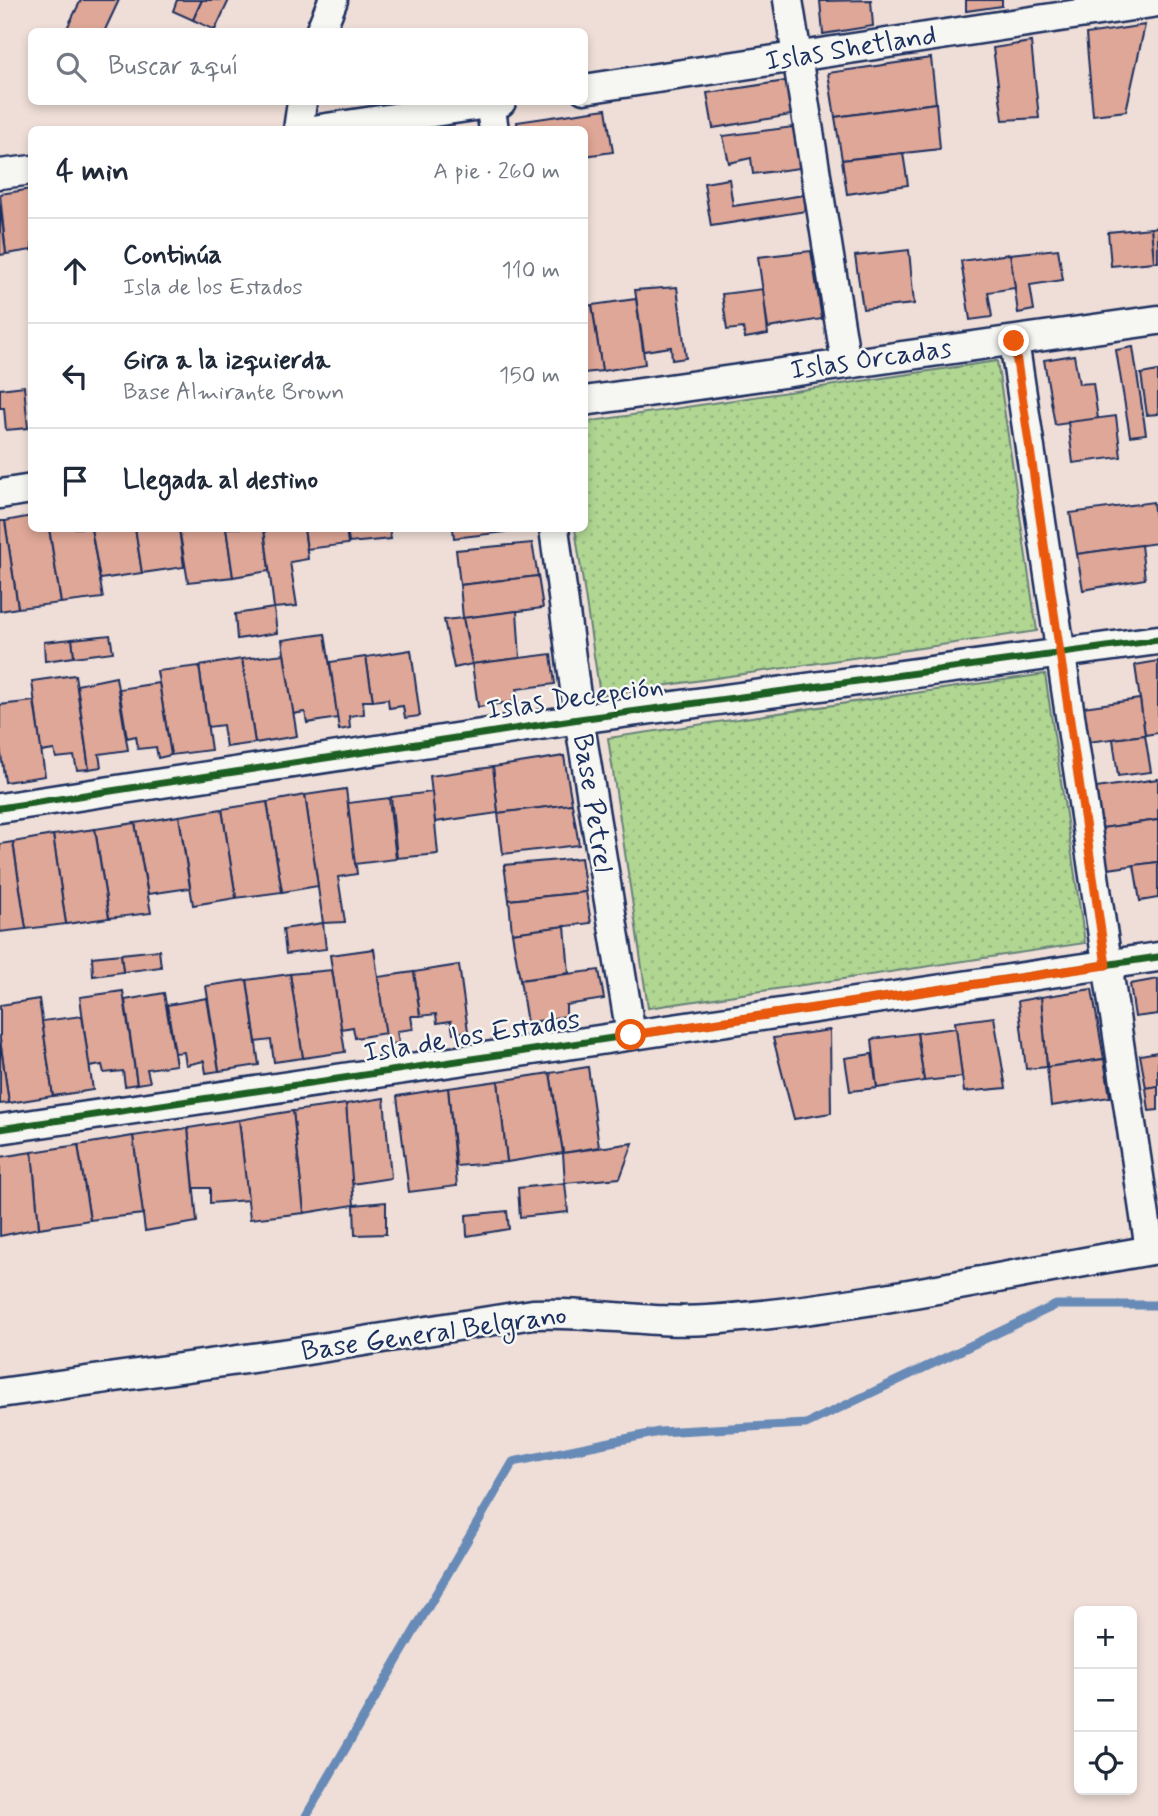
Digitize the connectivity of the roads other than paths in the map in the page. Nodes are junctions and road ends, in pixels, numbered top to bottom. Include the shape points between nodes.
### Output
1 (333, 0) edge
2 (788, 0) edge
3 (1158, 2) edge
4 (322, 28) edge
5 (796, 58) junction
6 (588, 88) edge
7 (302, 105) edge
8 (495, 111) edge
9 (299, 126) edge
10 (351, 126) edge
11 (28, 170) edge
12 (0, 174) edge
13 (1158, 320) edge
14 (1014, 341) junction
15 (846, 363) junction
16 (588, 400) edge
17 (28, 490) edge
18 (0, 494) edge
19 (555, 532) edge
20 (1158, 640) edge
21 (1062, 654) junction
22 (579, 719) junction
23 (0, 808) edge
24 (1158, 957) edge
25 (1106, 965) junction
26 (631, 1035) junction
27 (0, 1129) edge
28 (1154, 1249) edge
29 (0, 1394) edge

1 - 4 street
2 - 5 street
3 - 5 street, Islas Shetland
5 - 6 street, Islas Shetland
5 - 15 street
7 - 9 street
8 - 10 street
11 - 12 street
13 - 14 street, Islas Orcadas
14 - 15 street, Islas Orcadas
14 - 21 street
15 - 16 street, Islas Orcadas
17 - 18 street
19 - 22 street, Base Petrel
20 - 21 street, Islas Decepción
21 - 22 street, Islas Decepción
21 - 25 street
22 - 23 street, Islas Decepción
22 - 26 street, Base Petrel
24 - 25 street, Isla de los Estados
25 - 26 street, Isla de los Estados
25 - 28 street
26 - 27 street, Isla de los Estados
28 - 29 street, Base General Belgrano via 810,1309 706,1320 533,1314

